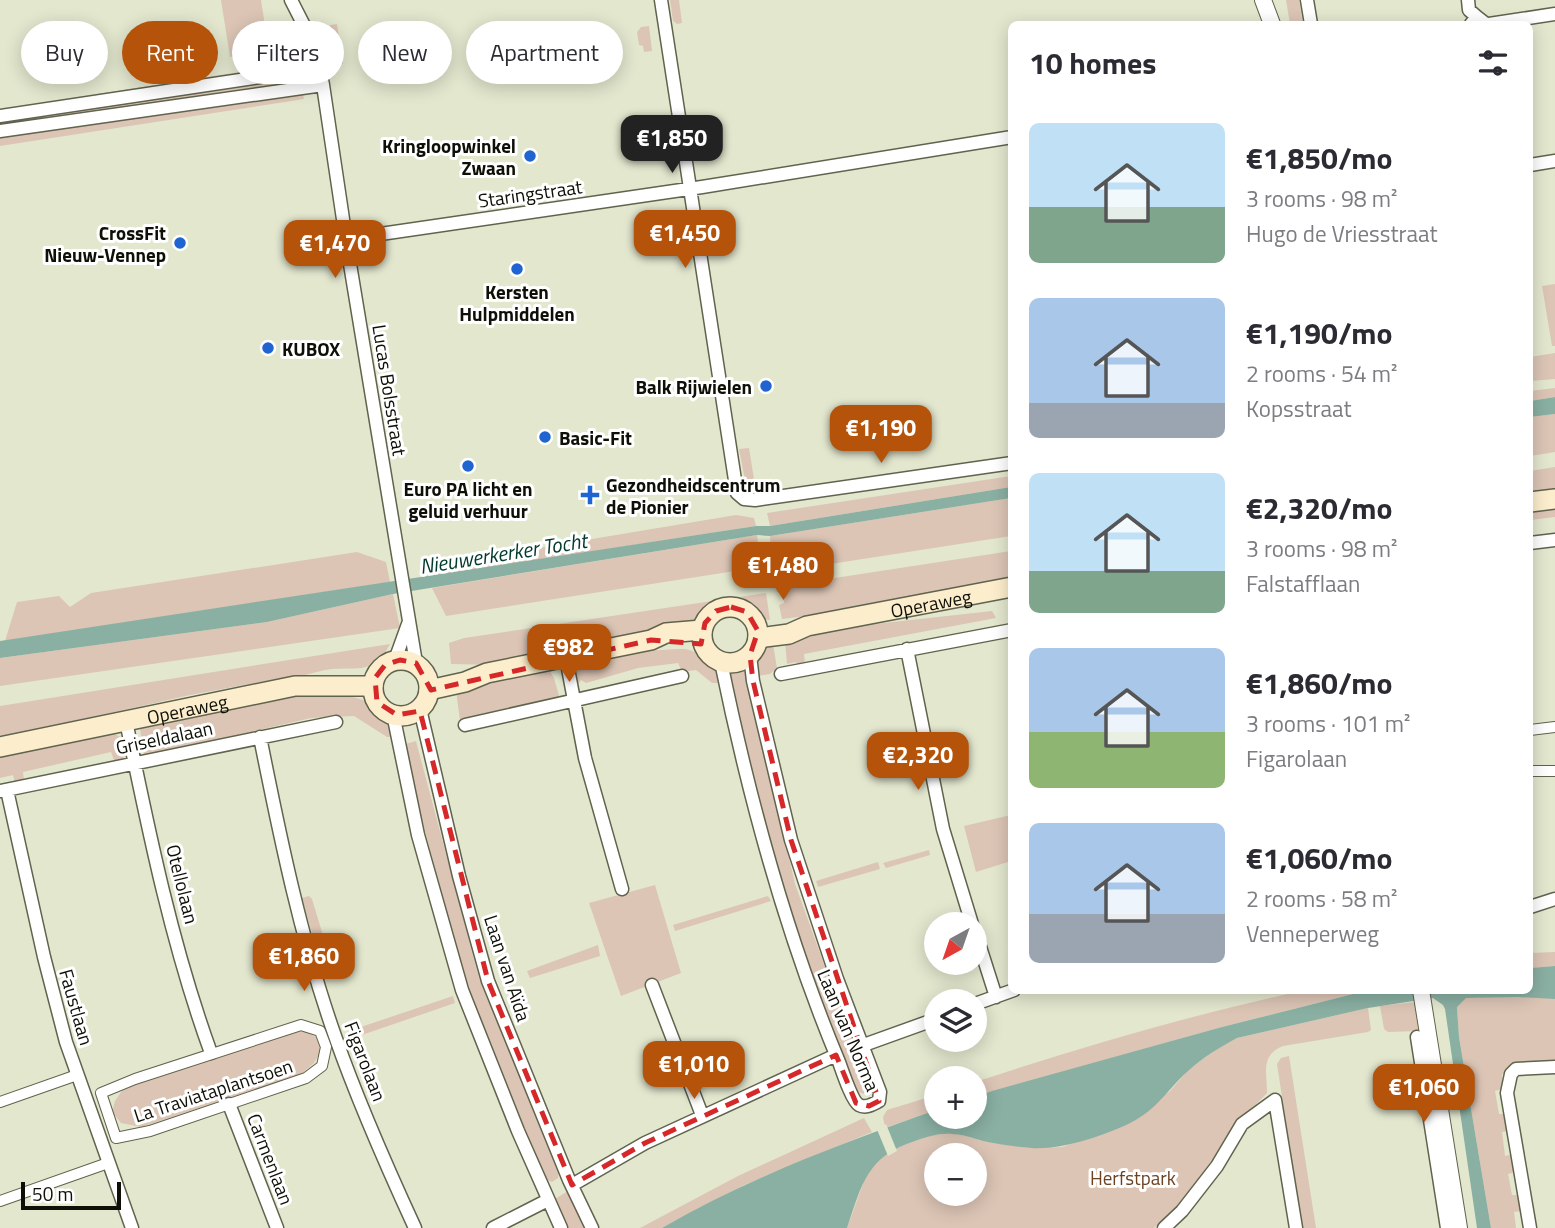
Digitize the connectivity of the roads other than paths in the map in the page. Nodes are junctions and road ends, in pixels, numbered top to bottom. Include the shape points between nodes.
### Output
1 (661, 0) edge
2 (1263, 0) edge
3 (1307, 0) edge
4 (1468, 0) edge
5 (292, 1) edge
6 (1555, 14) edge
7 (302, 21) edge
8 (1263, 21) edge
9 (1271, 21) edge
10 (1310, 21) edge
11 (1479, 21) edge
12 (1497, 21) edge
13 (232, 81) edge
14 (323, 85) joint
15 (0, 116) edge
16 (0, 131) edge
17 (1008, 138) edge
18 (1555, 161) edge
19 (1533, 165) edge
20 (689, 189) junction
21 (346, 246) junction
22 (1008, 464) edge
23 (1555, 499) edge
24 (1533, 502) edge
25 (1555, 540) edge
26 (1533, 543) edge
27 (1008, 588) edge
28 (408, 624) junction
29 (1008, 631) edge
30 (703, 637) junction
31 (755, 639) junction
32 (907, 649) junction
33 (566, 658) junction
34 (395, 660) junction
35 (722, 662) junction
36 (780, 674) dead end
37 (424, 676) junction
38 (682, 676) dead end
39 (373, 686) junction
40 (575, 700) junction
41 (420, 709) junction
42 (393, 714) junction
43 (126, 721) junction
44 (336, 722) dead end
45 (465, 725) dead end
46 (1555, 727) edge
47 (1533, 730) edge
48 (260, 737) junction
49 (0, 747) edge
50 (135, 763) junction
51 (1533, 771) edge
52 (1555, 771) edge
53 (3, 790) edge
54 (622, 889) dead end
55 (1555, 899) edge
56 (1533, 906) edge
57 (968, 912) edge
58 (987, 969) edge
59 (652, 985) dead end
60 (1008, 992) edge
61 (1422, 994) edge
62 (996, 997) junction
63 (987, 1000) edge
64 (924, 1022) edge
65 (1417, 1037) dead end
66 (861, 1046) junction
67 (211, 1054) junction
68 (836, 1055) junction
69 (1555, 1067) edge
70 (1428, 1068) junction
71 (78, 1075) junction
72 (0, 1102) edge
73 (229, 1104) junction
74 (702, 1115) junction
75 (108, 1163) junction
76 (572, 1185) junction
77 (0, 1200) edge
78 (548, 1200) junction
79 (132, 1228) edge
80 (277, 1228) edge
81 (415, 1228) edge
82 (493, 1228) edge
83 (561, 1228) edge
84 (592, 1228) edge
85 (1164, 1228) edge
86 (1296, 1228) edge
87 (1447, 1228) edge
88 (1459, 1228) edge
89 (1530, 1228) edge

1 - 20 street
2 - 8 street
2 - 9 street
3 - 10 street
4 - 11 street via 1469,10
5 - 7 street, Lucas Bolsstraat
6 - 12 street
13 - 15 street
14 - 16 street
14 - 21 street, Lucas Bolsstraat
17 - 20 street, Staringstraat
18 - 19 street
20 - 21 street, Staringstraat via 359,237
20 - 22 street via 737,494 755,500
21 - 28 street, Lucas Bolsstraat
23 - 24 main road
25 - 26 street
27 - 31 main road, Operaweg
28 - 34 street
28 - 37 street, Lucas Bolsstraat
29 - 32 street
30 - 31 main road via 709,616 723,607 740,608 753,618
30 - 33 main road via 666,633
30 - 35 main road via 710,655
31 - 35 main road via 737,663
31 - 66 street, Laan van Norma via 753,681 791,840
32 - 36 street
32 - 57 street via 943,829
33 - 37 main road via 487,673 465,682
33 - 40 street
34 - 37 main road
34 - 39 main road via 379,671
35 - 68 street, Laan van Norma via 739,752 776,890
37 - 41 main road via 428,697
38 - 40 street
39 - 42 main road via 377,702
39 - 43 main road, Operaweg via 295,686
40 - 45 street
40 - 54 street via 585,758
41 - 42 main road
41 - 76 street, Laan van Aïda via 488,981
42 - 78 street via 418,835 462,990
43 - 49 main road, Operaweg
43 - 50 street, Otellolaan
44 - 48 street, Griseldalaan
46 - 47 street
48 - 50 street, Griseldalaan
48 - 81 street, Figarolaan via 314,971 381,1153
50 - 53 street, Griseldalaan
50 - 67 street, Otellolaan via 196,1012
51 - 52 street
53 - 71 street, Faustlaan
55 - 56 street
58 - 62 street
59 - 74 street
60 - 62 street
61 - 70 street
62 - 63 street
64 - 66 street
65 - 70 street
66 - 68 street, Laan van Norma via 880,1092 879,1101 869,1106 856,1103
67 - 73 street, La Traviataplantsoen via 301,1025 320,1031 326,1047 322,1066 306,1078
67 - 73 street, La Traviataplantsoen via 101,1093 116,1138
68 - 74 street
69 - 89 street via 1513,1071 1507,1093
70 - 87 street
70 - 88 street
71 - 72 street
71 - 75 street, Faustlaan
73 - 80 street, Carmenlaan
74 - 76 street
75 - 77 street
75 - 79 street, Faustlaan
76 - 84 street, Laan van Aïda
78 - 82 street
78 - 83 street
85 - 86 street via 1210,1175 1242,1124 1275,1100

